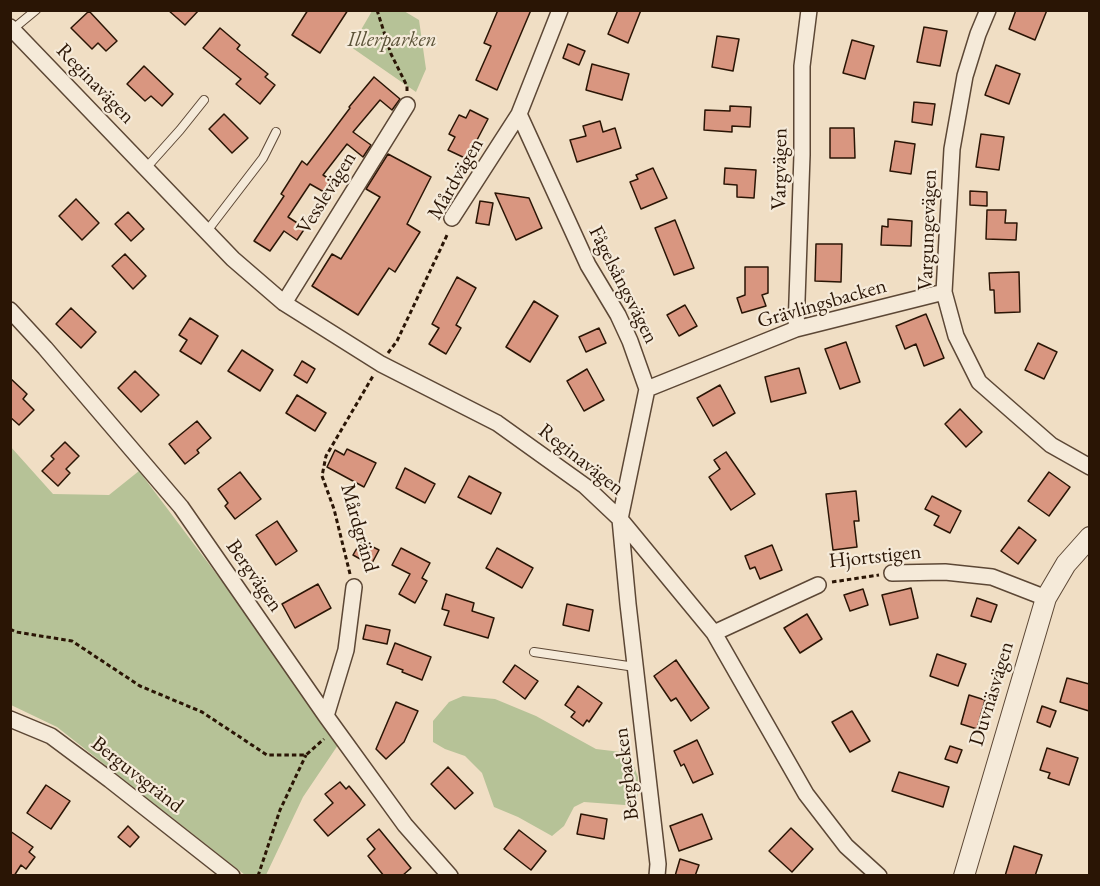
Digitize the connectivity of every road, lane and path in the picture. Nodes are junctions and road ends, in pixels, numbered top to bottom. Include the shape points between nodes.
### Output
1 (36, 10) edge
2 (377, 10) edge
3 (560, 10) edge
4 (809, 10) edge
5 (988, 10) edge
6 (12, 28) edge
7 (204, 100) dead end
8 (407, 105) joint
9 (519, 114) junction
10 (276, 132) dead end
11 (146, 168) junction
12 (452, 218) joint
13 (207, 231) junction
14 (944, 292) junction
15 (284, 303) junction
16 (10, 310) edge
17 (796, 329) junction
18 (381, 364) junction
19 (647, 389) junction
20 (1089, 467) edge
21 (620, 519) junction
22 (1089, 537) edge
23 (892, 573) joint
24 (818, 585) joint
25 (354, 587) joint
26 (1046, 598) junction
27 (10, 629) edge
28 (714, 633) junction
29 (534, 652) dead end
30 (635, 667) junction
31 (326, 716) junction
32 (10, 719) edge
33 (336, 729) junction
34 (306, 755) junction
35 (231, 876) edge
36 (258, 876) edge
37 (450, 876) edge
38 (657, 876) edge
39 (879, 876) edge
40 (964, 876) edge

1 - 6 lane, Reginavägen
2 - 8 path via 391,54 407,86
3 - 9 street, Mårdvägen
4 - 17 street, Vargvägen via 802,66
5 - 14 street, Vargungevägen via 965,76 952,149
6 - 11 street, Reginavägen
7 - 11 lane
8 - 15 street, Vesslevägen
9 - 12 street, Mårdvägen
9 - 19 street, Fågelsångsvägen via 588,265 618,315
10 - 13 lane via 263,158
11 - 13 street, Reginavägen
12 - 18 path, Mårdvägen via 397,341
13 - 15 street, Reginavägen
14 - 17 street, Grävlingsbacken
14 - 20 street, Vargungevägen via 957,336 979,382 1051,445
15 - 18 street, Reginavägen
16 - 31 street, Bergvägen via 181,507
17 - 19 street, Grävlingsbacken
18 - 21 street, Reginavägen via 497,423 585,486
18 - 25 path, Mårdgränd via 326,456 322,476
19 - 21 street
21 - 28 street, Reginavägen
21 - 30 street, Bergbacken
22 - 26 street, Duvnäsvägen via 1066,564
23 - 24 path, Hjortstigen
23 - 26 street, Hjortstigen via 945,572 992,578
24 - 28 street, Hjortstigen
25 - 31 street, Mårdgränd via 346,650
26 - 40 street, Duvnäsvägen
27 - 34 path via 72,641 140,686 202,712 267,755
28 - 39 street, Reginavägen via 806,794 846,846
29 - 30 lane
30 - 38 street, Bergbacken
31 - 33 street, Bergvägen
32 - 35 street, Berguvsgränd via 51,736
33 - 34 path
33 - 37 street, Bergvägen via 405,825
34 - 36 path via 279,810

